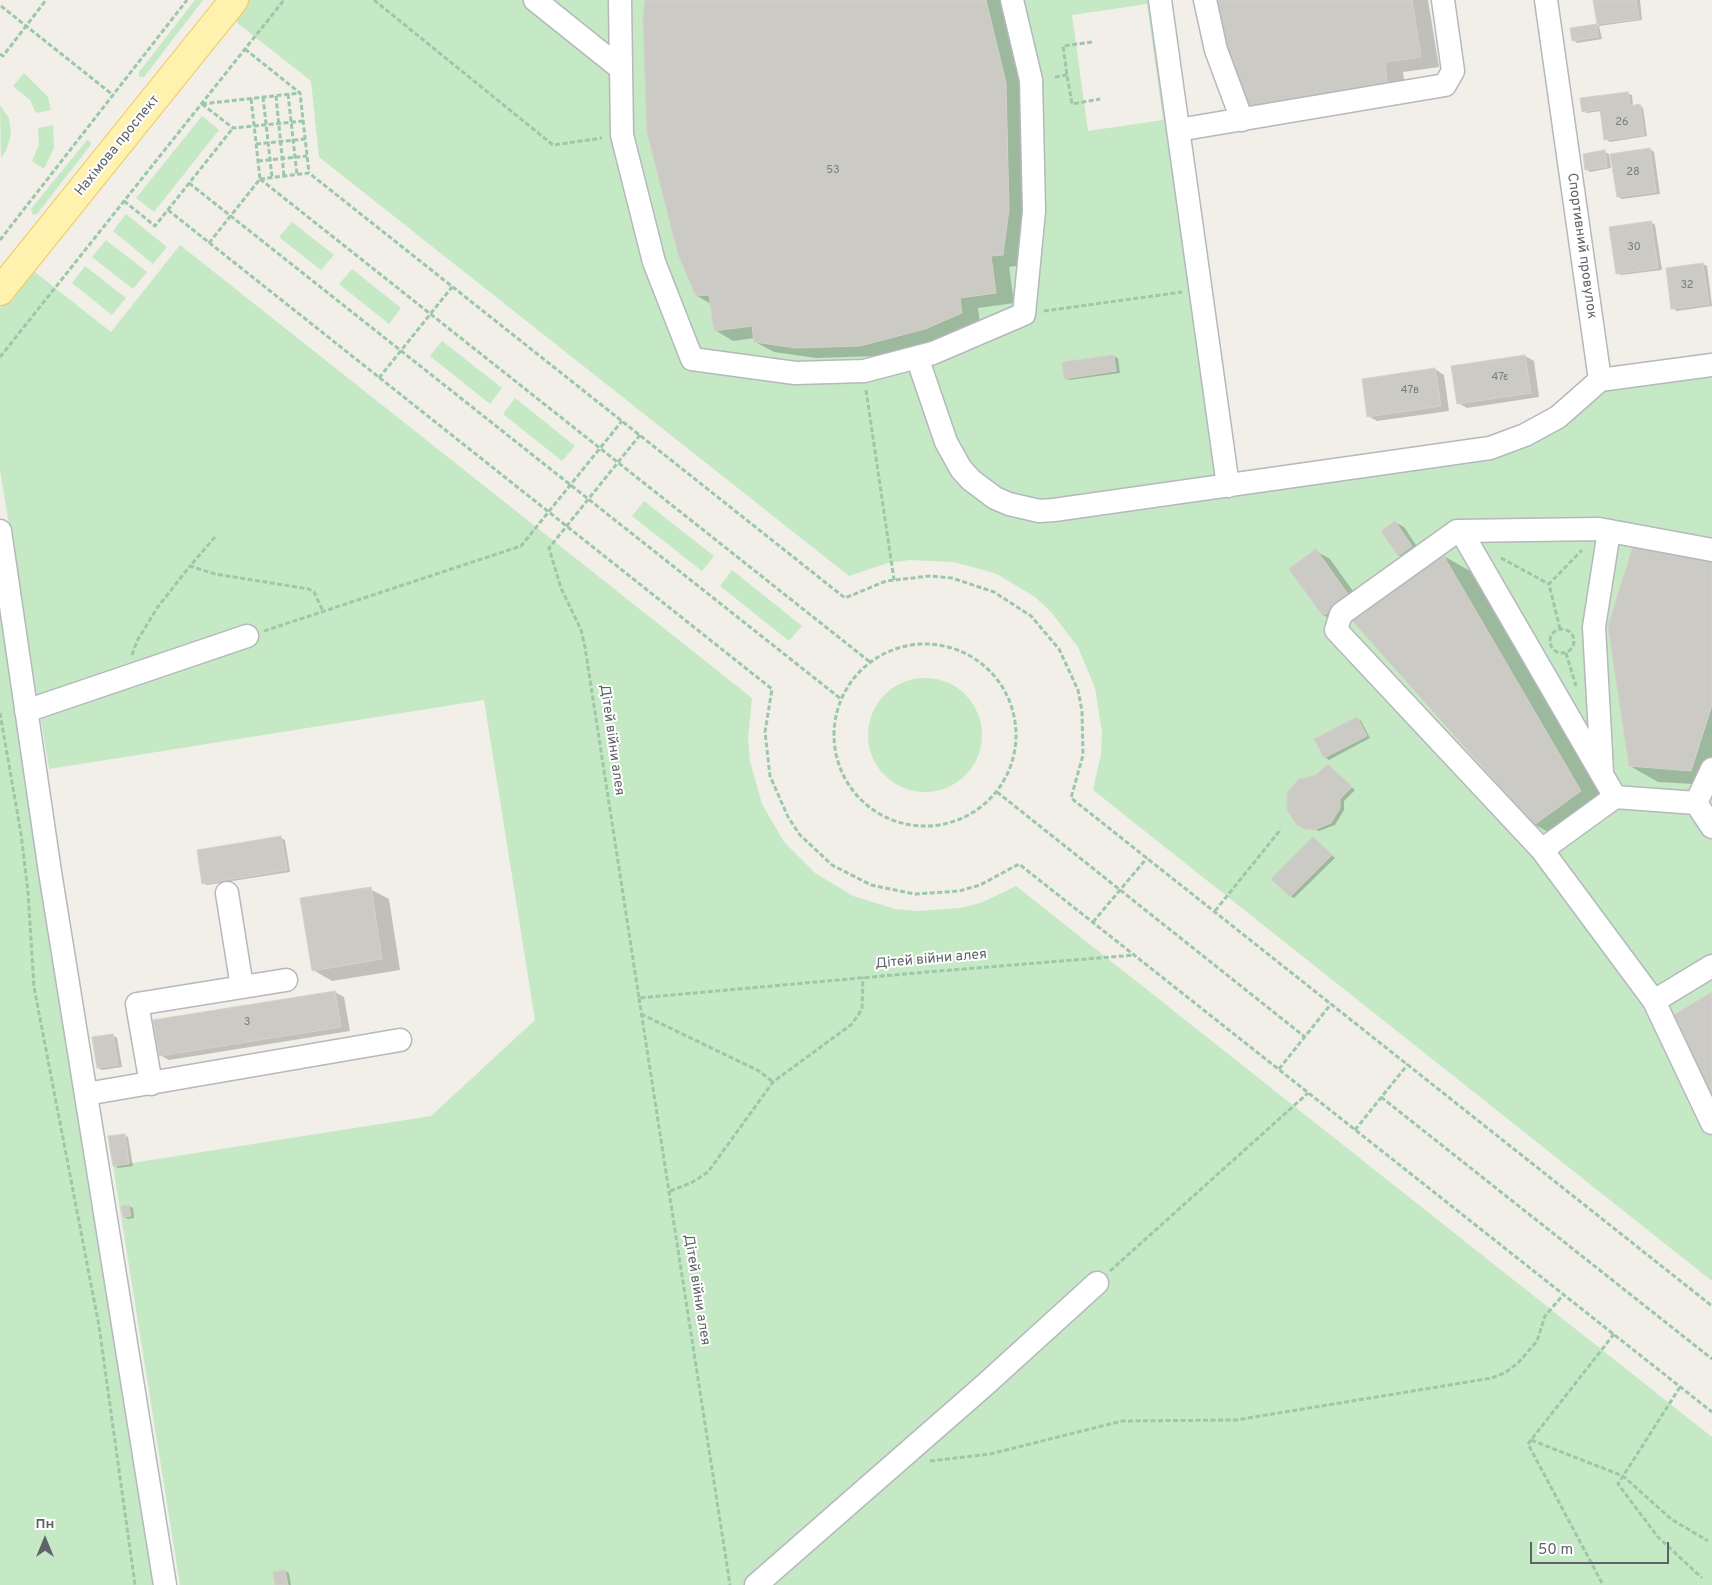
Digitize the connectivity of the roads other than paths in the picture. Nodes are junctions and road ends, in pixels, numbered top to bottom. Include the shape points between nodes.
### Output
1 (234, 0) edge
2 (535, 0) edge
3 (620, 0) edge
4 (1012, 0) edge
5 (1160, 0) edge
6 (1205, 0) edge
7 (1443, 0) edge
8 (1546, 0) edge
9 (620, 68) junction
10 (1242, 120) junction
11 (1178, 130) junction
12 (0, 291) edge
13 (917, 357) junction
14 (1712, 365) edge
15 (1600, 380) junction
16 (1228, 486) junction
17 (1605, 530) junction
18 (0, 531) edge
19 (1462, 531) junction
20 (1712, 550) edge
21 (247, 636) road end
22 (26, 711) junction
23 (1712, 768) edge
24 (1602, 771) junction
25 (1615, 797) junction
26 (1696, 803) junction
27 (1712, 827) edge
28 (1542, 850) junction
29 (228, 893) dead end
30 (1712, 966) edge
31 (286, 980) dead end
32 (242, 987) junction
33 (1654, 1001) junction
34 (400, 1040) dead end
35 (151, 1084) junction
36 (86, 1094) junction
37 (1712, 1123) edge
38 (1097, 1283) road end
39 (165, 1585) edge
40 (756, 1585) edge

1 - 12 main road, Нахімова проспект
2 - 9 street
3 - 9 street
4 - 13 street via 1031,80 1034,211 1024,314
5 - 11 street
6 - 10 street via 1216,50
7 - 10 street via 1453,71 1445,86
8 - 15 street, Спортивний провулок
9 - 13 street via 622,136 654,262 692,359 795,373 864,370
10 - 11 street
11 - 16 street
13 - 16 street via 952,456 971,480 1009,504 1039,511 1054,510
14 - 15 street
15 - 16 street via 1558,417 1525,435 1490,448
17 - 19 street
17 - 20 street
17 - 24 street via 1594,627
18 - 22 street
19 - 24 street via 1574,729
19 - 28 street via 1457,531 1340,614 1336,630
21 - 22 street
22 - 36 street
23 - 26 street
24 - 25 street
25 - 26 street
25 - 28 street
26 - 27 street
28 - 33 street
29 - 32 street
30 - 33 street
31 - 32 street
32 - 35 street via 137,1004
33 - 37 street
34 - 35 street
35 - 36 street
36 - 39 street
38 - 40 street

